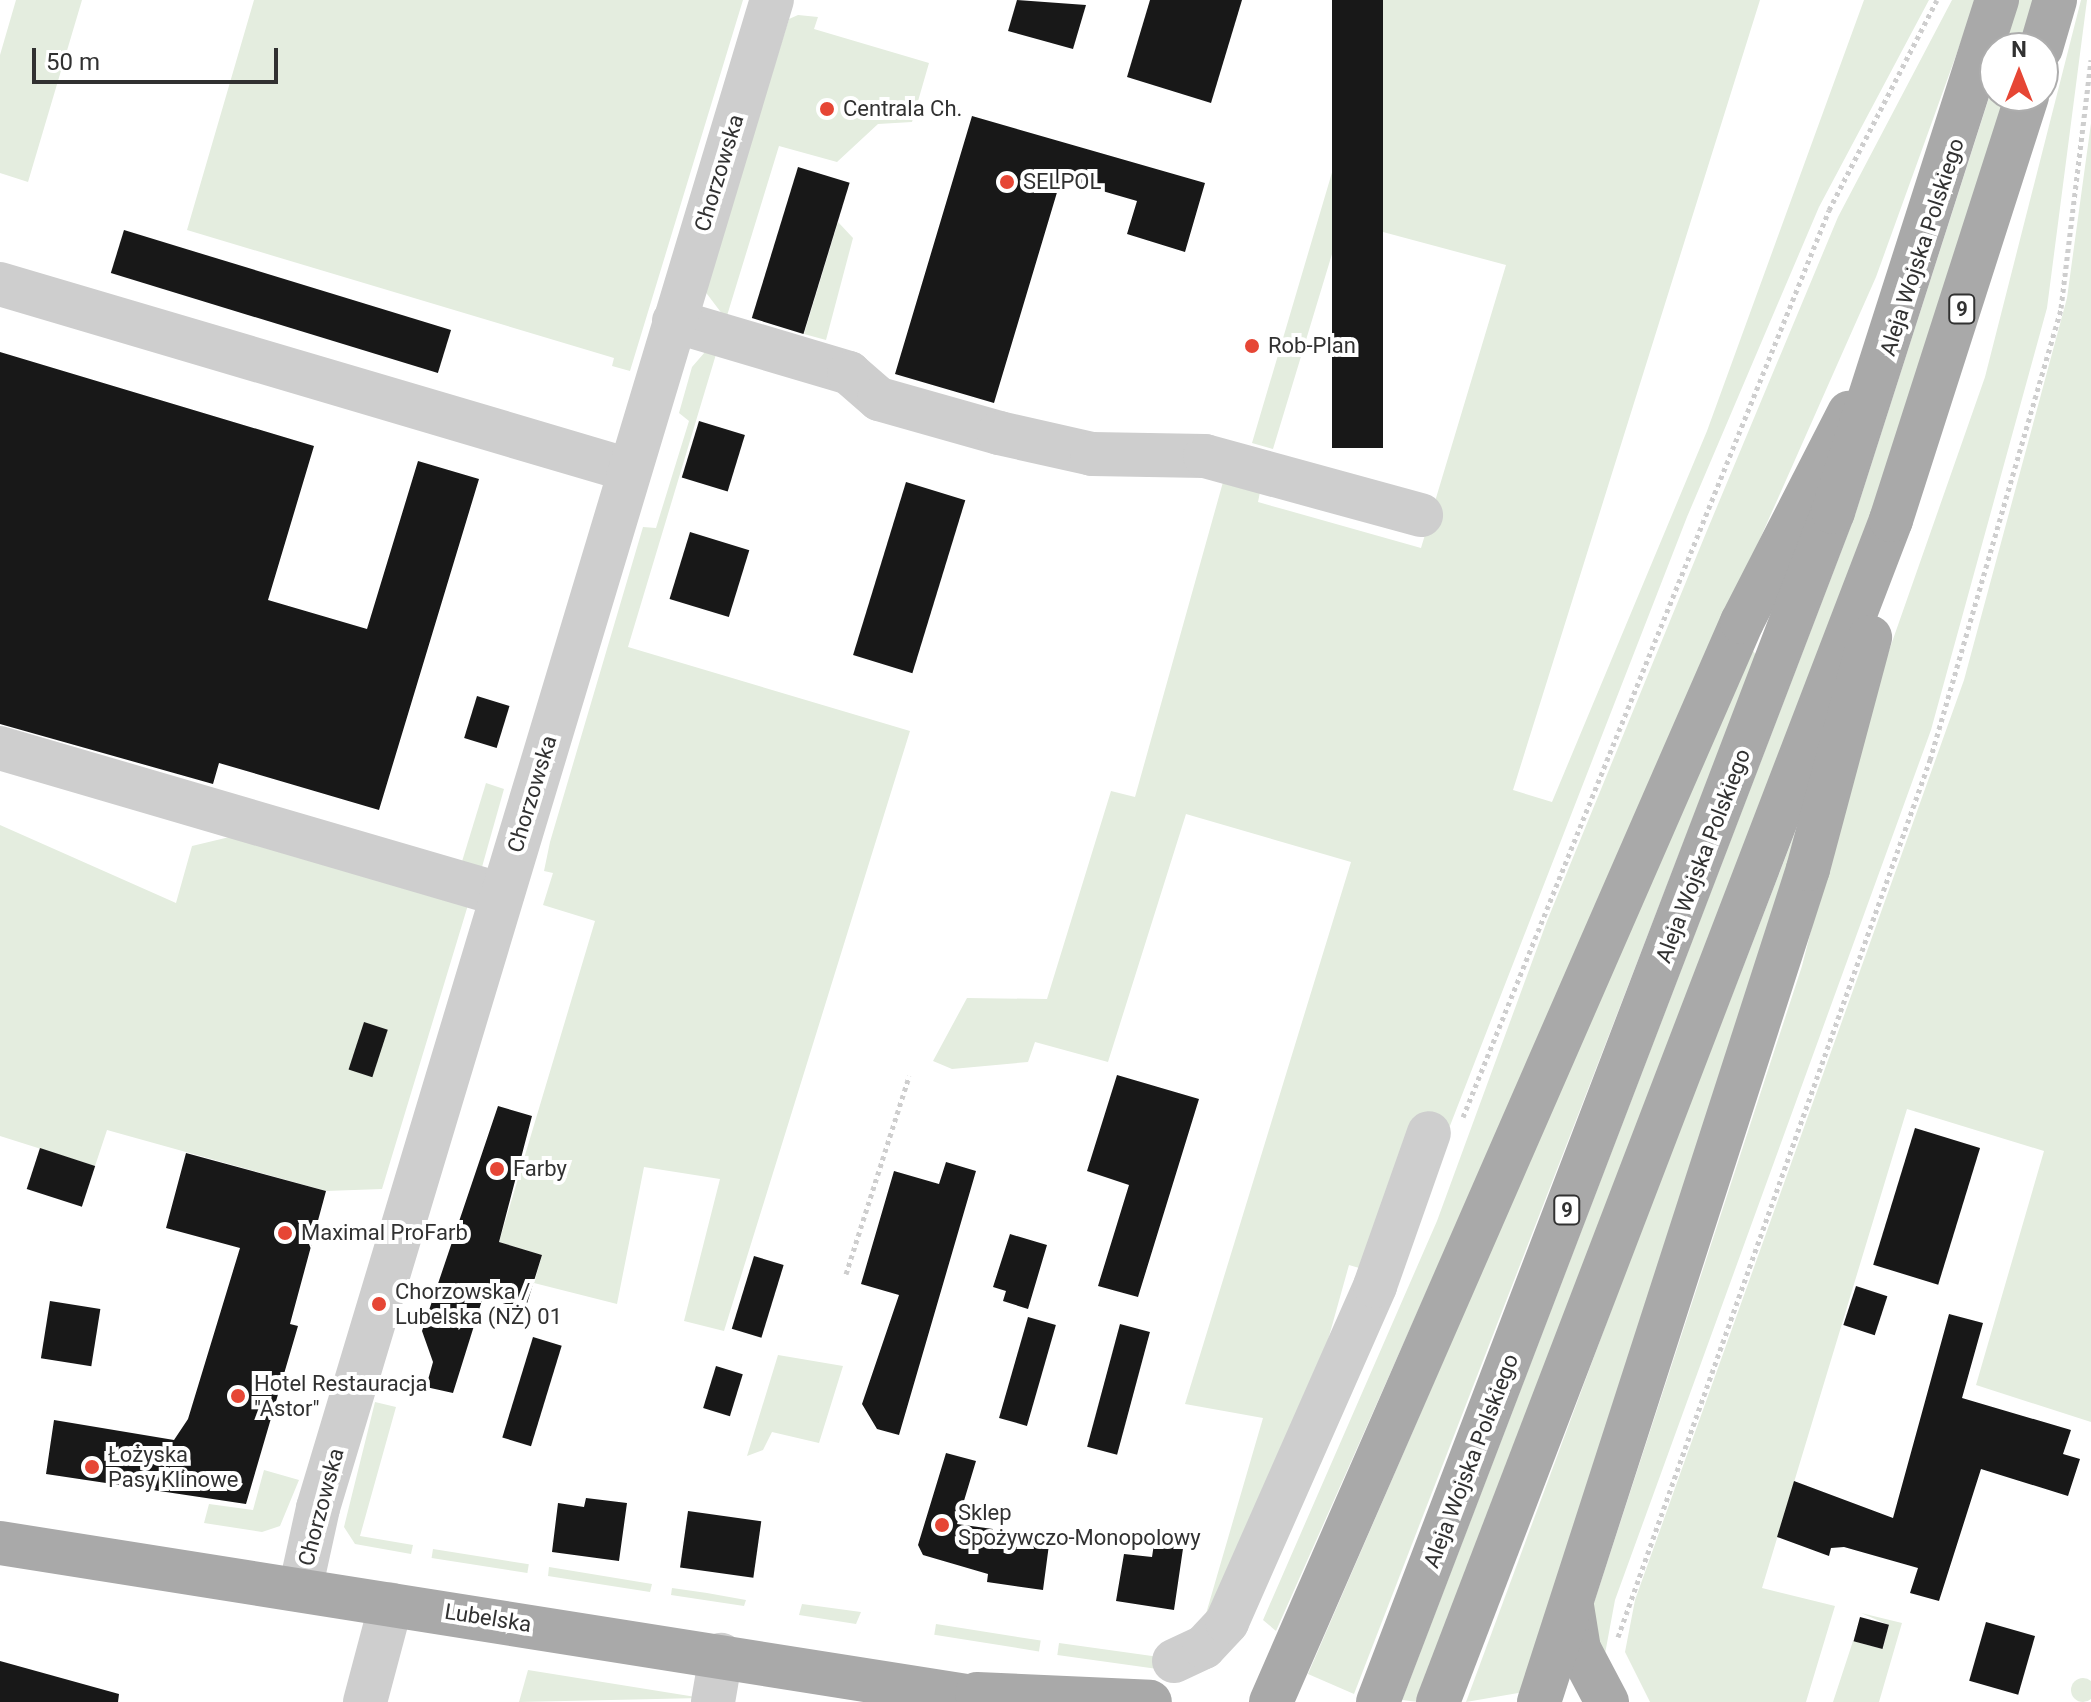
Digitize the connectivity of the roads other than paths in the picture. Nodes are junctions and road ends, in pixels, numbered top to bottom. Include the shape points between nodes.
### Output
1 (772, 0) edge
2 (1997, 0) edge
3 (2055, 0) edge
4 (2046, 32) edge
5 (2022, 112) edge
6 (0, 284) edge
7 (674, 321) junction
8 (1894, 339) junction
9 (629, 470) junction
10 (1421, 515) dead end
11 (1891, 520) junction
12 (0, 748) edge
13 (502, 895) junction
14 (1444, 1131) road end
15 (0, 1543) edge
16 (300, 1590) junction
17 (391, 1604) junction
18 (1572, 1606) junction
19 (721, 1655) junction
20 (1173, 1667) edge
21 (991, 1699) edge
22 (365, 1702) edge
23 (713, 1702) edge
24 (1150, 1702) edge
25 (1271, 1702) edge
26 (1378, 1702) edge
27 (1438, 1702) edge
28 (1539, 1702) edge
29 (1607, 1702) edge

1 - 7 street, Chorzowska
2 - 8 main road, Aleja Wojska Polskiego / 9
3 - 4 main road
5 - 11 main road, 9
6 - 9 street
7 - 9 street, Chorzowska
7 - 10 street via 849,373 879,399 999,433 1092,454 1205,456
8 - 25 main road via 1814,470 1742,622
8 - 26 main road, Aleja Wojska Polskiego / 9
9 - 13 street, Chorzowska
11 - 18 main road via 1837,772
11 - 27 main road, 9
12 - 13 street
13 - 16 street, Chorzowska
14 - 20 street via 1227,1622 1204,1647
15 - 16 main road, Lubelska
16 - 17 main road, Lubelska
17 - 19 main road, Lubelska
17 - 22 street
18 - 28 main road
18 - 29 main road via 1579,1649
19 - 21 main road, Lubelska
19 - 23 street
21 - 24 main road, Lubelska

